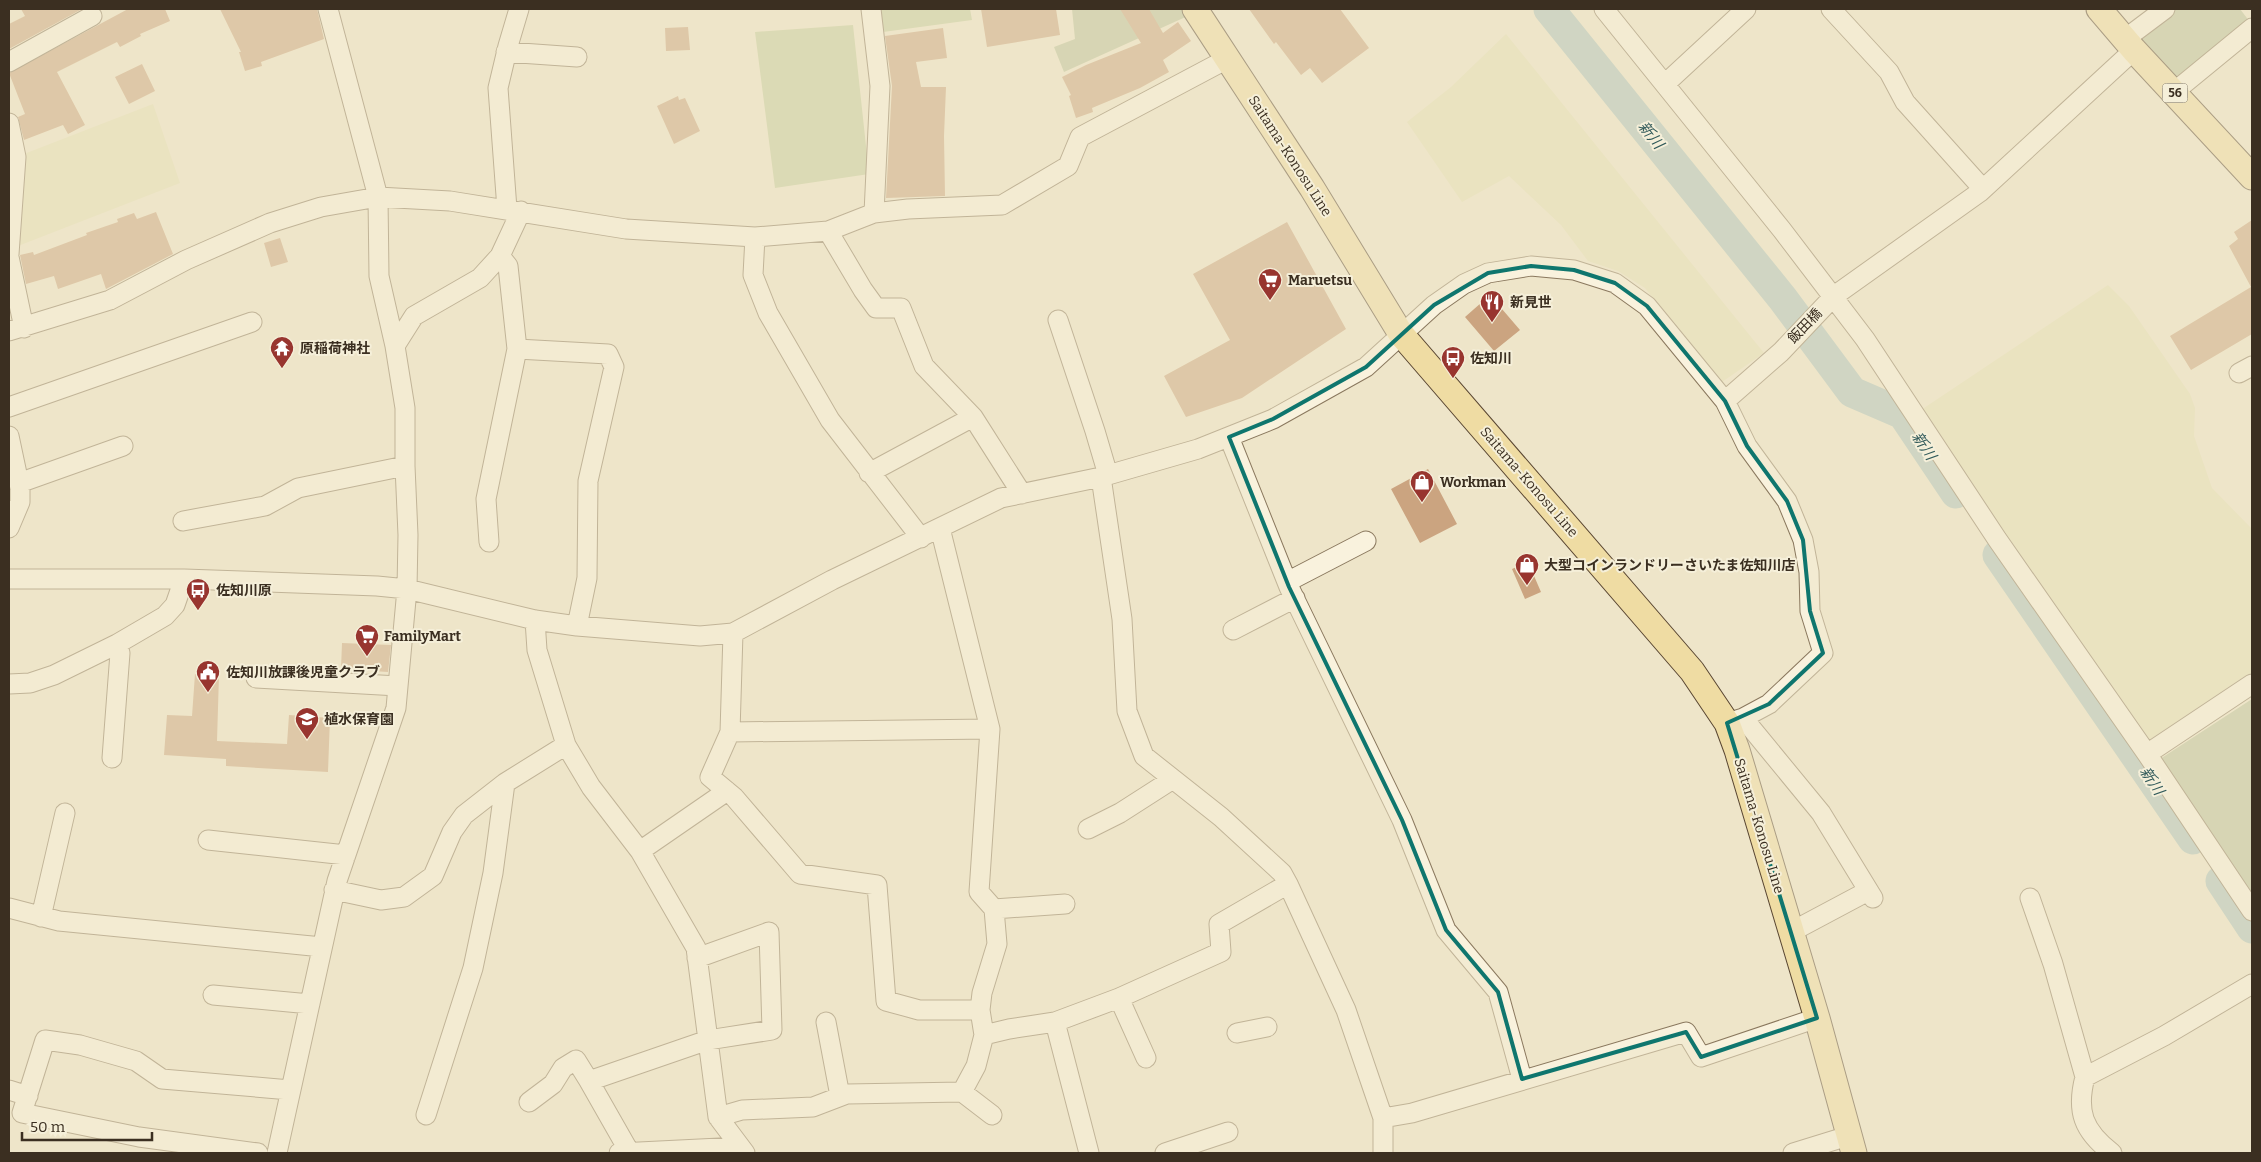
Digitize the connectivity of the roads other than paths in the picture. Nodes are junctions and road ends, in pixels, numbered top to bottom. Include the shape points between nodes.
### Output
1 (328, 9) edge
2 (519, 9) edge
3 (871, 9) edge
4 (1195, 9) edge
5 (1746, 9) edge
6 (1831, 9) edge
7 (2099, 9) edge
8 (2165, 9) edge
9 (1609, 11) edge
10 (92, 16) dead end
11 (2252, 28) edge
12 (2129, 45) junction
13 (506, 52) junction
14 (577, 57) dead end
15 (1227, 59) junction
16 (9, 62) edge
17 (1665, 84) junction
18 (2174, 92) junction
19 (9, 124) edge
20 (2252, 177) edge
21 (11, 185) edge
22 (1983, 189) junction
23 (378, 197) junction
24 (514, 210) junction
25 (874, 213) junction
26 (828, 231) junction
27 (755, 237) junction
28 (9, 248) edge
29 (500, 256) junction
30 (1832, 298) junction
31 (1058, 320) dead end
32 (252, 322) dead end
33 (16, 329) edge
34 (1401, 334) junction
35 (395, 346) junction
36 (517, 349) junction
37 (1725, 400) junction
38 (9, 406) edge
39 (973, 417) junction
40 (9, 436) edge
41 (1229, 437) junction
42 (123, 446) dead end
43 (404, 466) junction
44 (869, 472) junction
45 (1104, 476) junction
46 (19, 483) junction
47 (1022, 494) junction
48 (183, 521) dead end
49 (9, 528) edge
50 (940, 528) junction
51 (920, 538) junction
52 (1366, 541) dead end
53 (489, 542) dead end
54 (9, 579) edge
55 (184, 579) junction
56 (407, 589) junction
57 (1291, 590) junction
58 (535, 620) junction
59 (577, 626) junction
60 (1233, 630) dead end
61 (733, 632) junction
62 (117, 644) junction
63 (256, 678) dead end
64 (9, 684) edge
65 (2252, 684) edge
66 (398, 686) junction
67 (1735, 720) junction
68 (990, 728) junction
69 (730, 732) junction
70 (566, 745) junction
71 (2147, 754) junction
72 (112, 758) dead end
73 (1173, 779) junction
74 (505, 783) junction
75 (727, 791) junction
76 (65, 813) dead end
77 (1088, 829) dead end
78 (208, 840) dead end
79 (640, 852) junction
80 (346, 855) junction
81 (1288, 884) junction
82 (334, 890) junction
83 (2030, 898) dead end
84 (1064, 904) dead end
85 (9, 908) edge
86 (994, 909) junction
87 (2252, 911) edge
88 (42, 917) junction
89 (1791, 932) junction
90 (322, 947) junction
91 (697, 958) junction
92 (2252, 984) edge
93 (213, 995) dead end
94 (1119, 998) junction
95 (310, 1004) junction
96 (980, 1010) junction
97 (1817, 1018) junction
98 (826, 1022) dead end
99 (1055, 1022) junction
100 (1267, 1027) dead end
101 (1237, 1033) dead end
102 (984, 1035) junction
103 (708, 1040) junction
104 (1146, 1058) dead end
105 (2085, 1076) junction
106 (1522, 1079) junction
107 (589, 1081) junction
108 (9, 1090) edge
109 (290, 1090) junction
110 (962, 1092) junction
111 (28, 1096) junction
112 (840, 1096) junction
113 (529, 1102) dead end
114 (426, 1115) dead end
115 (992, 1115) dead end
116 (718, 1117) junction
117 (1383, 1118) junction
118 (1228, 1132) dead end
119 (1851, 1145) edge
120 (743, 1150) edge
121 (258, 1153) edge
122 (277, 1153) edge
123 (616, 1153) edge
124 (630, 1153) edge
125 (1089, 1153) edge
126 (1165, 1153) edge
127 (1383, 1153) edge
128 (1793, 1153) edge
129 (2112, 1153) edge

1 - 23 street
2 - 13 street
3 - 25 street via 880,86
4 - 15 main road, Saitama-Konosu Line
5 - 17 street
6 - 22 street via 1889,72 1905,102
7 - 12 main road, 56
8 - 12 street, 飯田橋
9 - 17 street
10 - 16 street
11 - 18 street
12 - 18 main road, 56
12 - 22 street, 飯田橋
13 - 14 street
13 - 24 street via 498,88
15 - 25 street via 1080,137 1068,166 1002,206
15 - 34 main road, Saitama-Konosu Line via 1312,188
17 - 30 street
18 - 20 main road, 56
19 - 21 street via 16,157
21 - 28 street
22 - 30 street, 飯田橋
23 - 24 street via 450,201
23 - 33 street via 321,207 270,223 186,260 110,300
23 - 35 street via 379,276
24 - 27 street via 626,229
24 - 29 street
25 - 26 street
26 - 27 street
26 - 39 street via 876,308 901,308 924,366
27 - 44 street via 753,275 768,313 830,420
28 - 33 street
29 - 35 street via 480,278 414,316
29 - 36 street via 508,266
30 - 37 street, 飯田橋 via 1781,352
30 - 71 street via 1865,340 1997,539
31 - 45 street via 1095,432
32 - 38 street
34 - 37 street via 1434,305 1464,284 1488,273 1531,266 1574,270 1615,283 1647,306
34 - 41 street via 1366,367 1273,419
34 - 67 main road, Saitama-Konosu Line
35 - 43 street via 405,408
36 - 53 street via 486,499
36 - 59 street via 608,354 614,366 588,481 587,578
37 - 67 street via 1747,446 1787,501 1803,540 1809,572 1810,611 1823,653 1769,704
39 - 44 street
39 - 47 street
40 - 46 street
41 - 45 street
41 - 57 street
42 - 46 street
43 - 48 street via 298,488 265,506
43 - 56 street
44 - 51 street
45 - 47 street
45 - 73 street via 1122,619 1127,712 1144,756
46 - 49 street via 20,502
47 - 50 street via 1001,498
50 - 51 street
50 - 68 street
51 - 61 street
52 - 57 street
54 - 55 street
55 - 56 street
55 - 62 street via 170,612
56 - 58 street
56 - 66 street
57 - 60 street
57 - 106 street via 1402,820 1446,930 1498,992
58 - 59 street
58 - 70 street via 537,650
59 - 61 street via 700,636
61 - 69 street
62 - 64 street via 54,675 30,683
62 - 72 street via 120,653
63 - 66 street
65 - 71 street
66 - 80 street via 396,708
67 - 89 main road, Saitama-Konosu Line
67 - 89 street via 1821,813 1870,895
68 - 69 street
68 - 86 street via 979,892
69 - 75 street via 710,777
70 - 74 street
70 - 79 street via 592,787
71 - 87 street
73 - 77 street
73 - 81 street via 1221,817 1282,873
74 - 82 street via 464,815 452,832 433,876 404,897 381,900
74 - 114 street via 494,873 473,968
75 - 79 street
75 - 96 street via 800,874 877,885 886,1001 919,1010
76 - 88 street
78 - 80 street
79 - 91 street via 696,948
80 - 82 street
81 - 94 street via 1220,924 1221,952
81 - 117 street via 1346,1010
82 - 90 street
83 - 105 street
84 - 86 street
85 - 88 street
86 - 96 street via 997,944
88 - 90 street
89 - 97 main road, Saitama-Konosu Line
90 - 95 street
91 - 103 street
91 - 103 street via 769,932 772,1030
92 - 105 street via 2164,1036
93 - 95 street
94 - 99 street
94 - 104 street
95 - 109 street
96 - 102 street
97 - 106 street via 1701,1057 1686,1032
97 - 119 main road, Saitama-Konosu Line
98 - 112 street
99 - 102 street
99 - 125 street
100 - 101 street
102 - 110 street via 976,1066
103 - 107 street
103 - 116 street
105 - 129 street via 2080,1111 2094,1138
106 - 117 street via 1412,1113
107 - 113 street via 576,1060 563,1068 554,1084
107 - 124 street
108 - 111 street
109 - 111 street via 162,1079 136,1061 80,1045 45,1040
109 - 122 street
110 - 112 street
110 - 115 street
111 - 121 street via 22,1113 139,1137
112 - 116 street via 813,1106 742,1110
116 - 120 street
117 - 127 street
118 - 126 street
119 - 128 street
120 - 124 street
123 - 124 street

